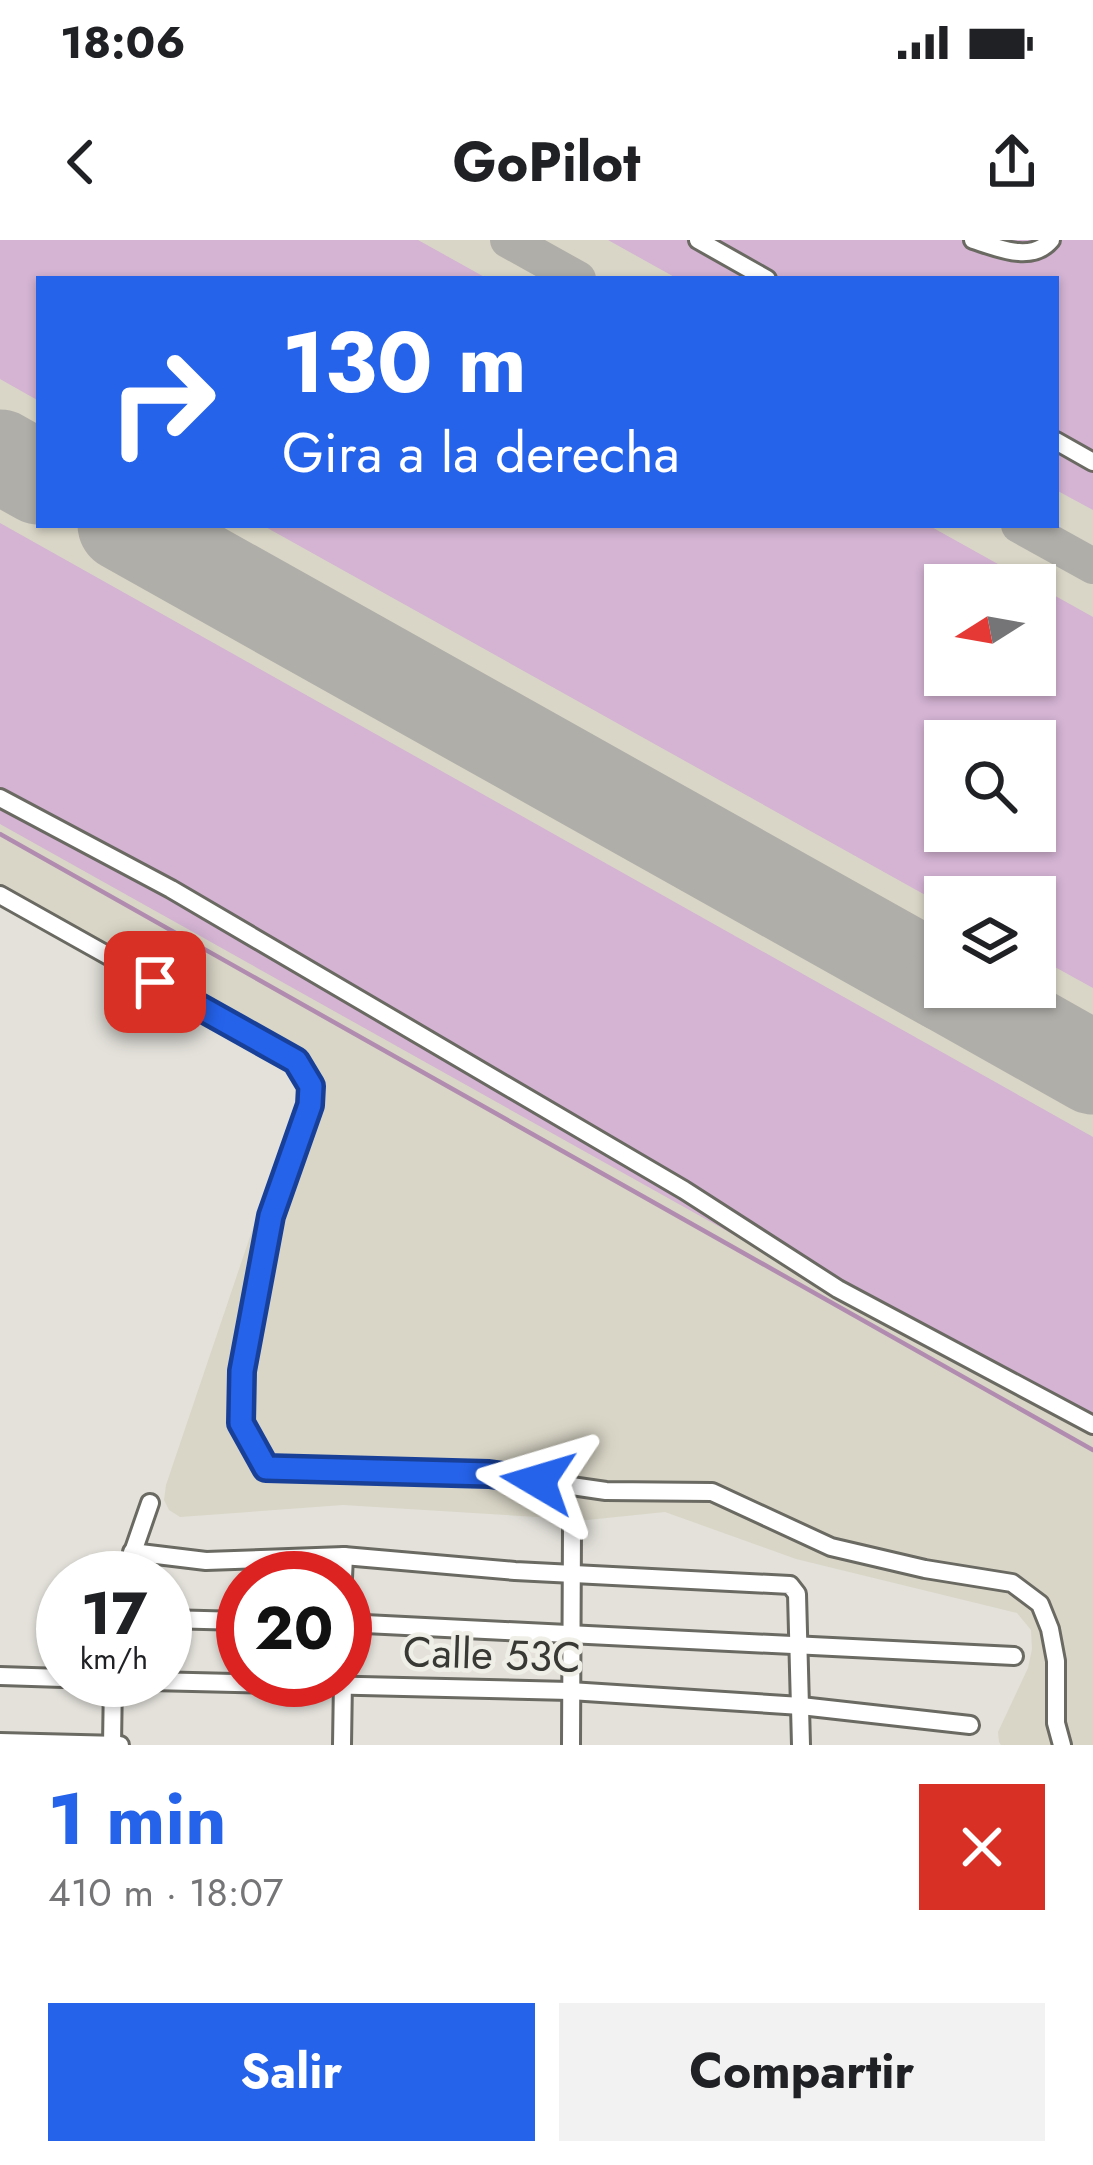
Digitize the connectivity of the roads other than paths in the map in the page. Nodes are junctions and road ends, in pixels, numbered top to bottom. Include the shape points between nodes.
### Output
1 (698, 240) edge
2 (973, 240) edge
3 (1051, 240) edge
4 (762, 276) edge
5 (1059, 443) edge
6 (1093, 462) edge
7 (0, 798) edge
8 (0, 895) edge
9 (1093, 1425) edge
10 (150, 1503) dead end
11 (572, 1528) dead end
12 (132, 1551) edge
13 (372, 1558) edge
14 (572, 1574) junction
15 (372, 1624) edge
16 (572, 1634) junction
17 (800, 1645) junction
18 (1014, 1656) dead end
19 (0, 1676) edge
20 (36, 1677) edge
21 (372, 1684) edge
22 (570, 1691) junction
23 (801, 1706) junction
24 (112, 1707) edge
25 (343, 1707) edge
26 (970, 1725) dead end
27 (0, 1742) edge
28 (114, 1745) edge
29 (342, 1745) edge
30 (571, 1745) edge
31 (802, 1745) edge
32 (1062, 1745) edge

1 - 4 street
2 - 3 street via 1024,252
5 - 6 street
7 - 9 street via 171,889 838,1289
8 - 32 street via 307,1074 312,1095 271,1216 242,1371 241,1423 266,1468 712,1492 831,1546 1012,1583 1040,1604 1050,1629
10 - 12 street
11 - 14 street
13 - 14 street
14 - 16 street
14 - 17 street via 794,1588
15 - 16 street
16 - 17 street
16 - 22 street
17 - 18 street
17 - 23 street
19 - 20 street
21 - 22 street, Calle 53C
22 - 23 street, Calle 53C
22 - 30 street
23 - 26 street, Calle 53C
23 - 31 street
24 - 28 street
25 - 29 street
27 - 28 street

